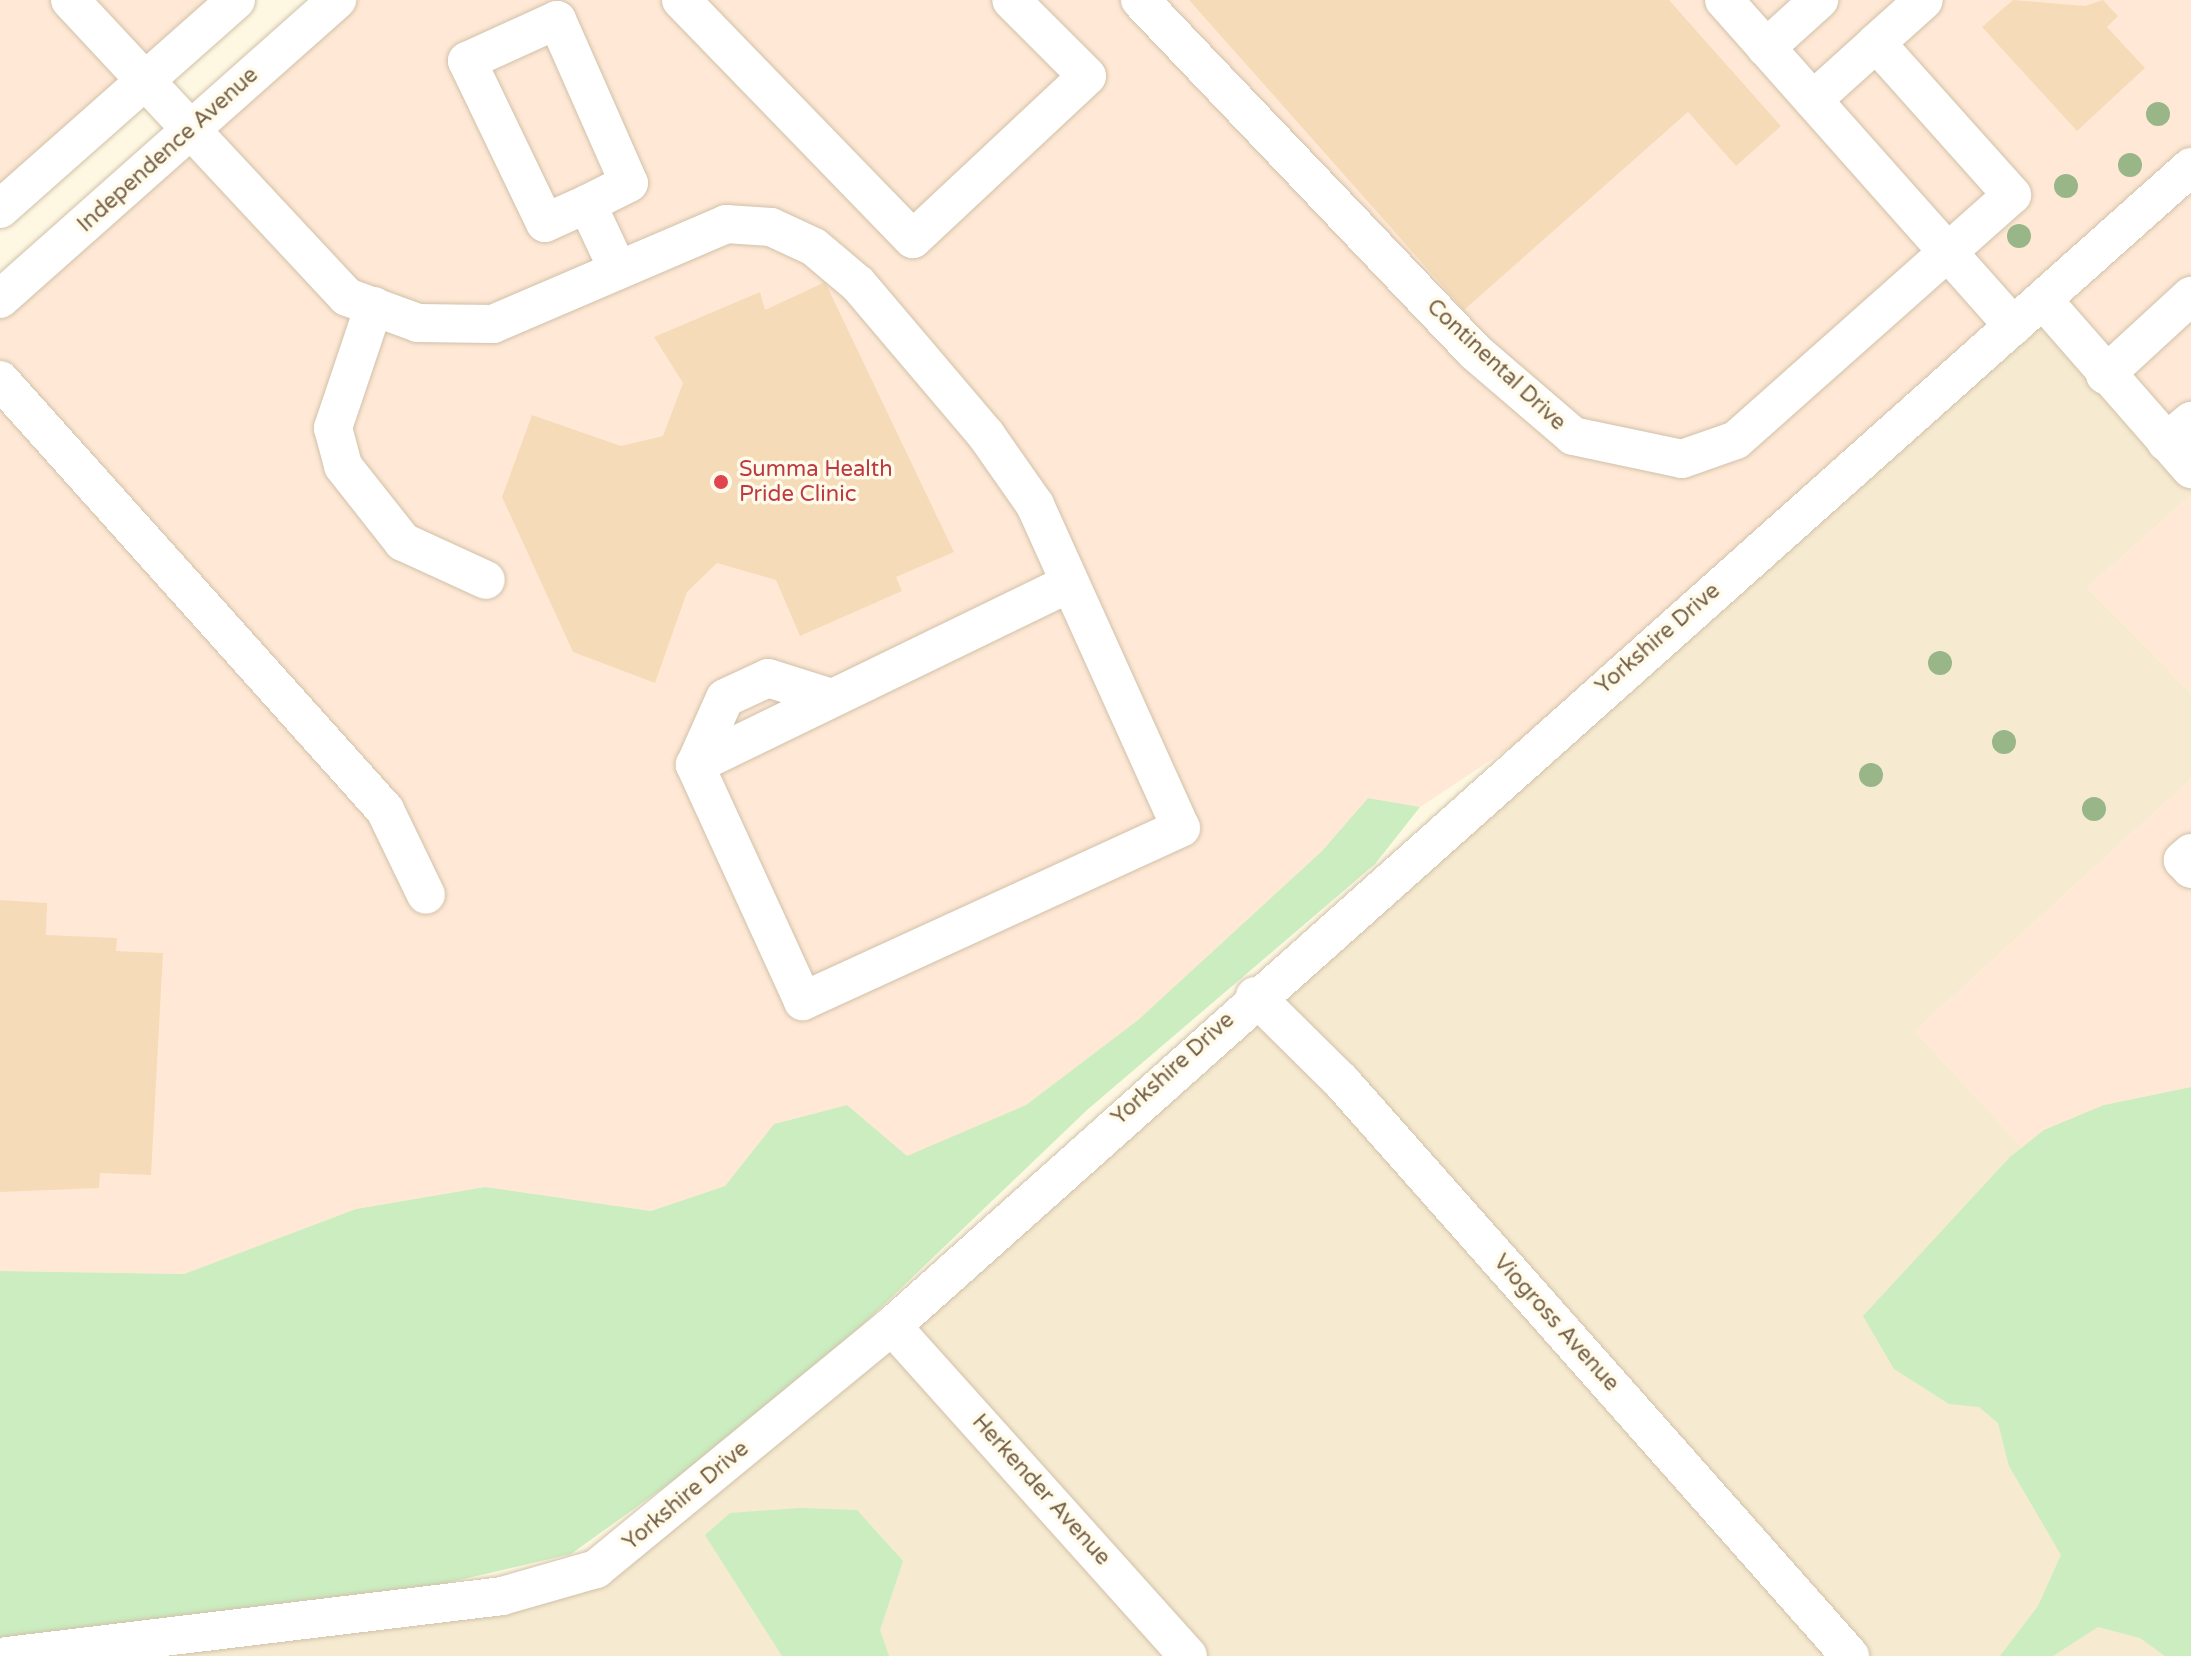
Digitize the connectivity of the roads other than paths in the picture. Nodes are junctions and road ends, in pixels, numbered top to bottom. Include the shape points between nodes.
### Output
1 (70, 0) edge
2 (236, 0) edge
3 (337, 0) edge
4 (681, 0) edge
5 (1011, 0) edge
6 (1140, 0) edge
7 (1724, 0) edge
8 (1819, 0) edge
9 (1924, 0) edge
10 (1876, 43) junction
11 (1766, 48) junction
12 (143, 82) junction
13 (1813, 100) junction
14 (188, 132) junction
15 (2191, 167) edge
16 (587, 204) junction
17 (0, 209) edge
18 (1949, 253) junction
19 (618, 270) junction
20 (2191, 296) edge
21 (0, 299) edge
22 (2043, 300) junction
23 (374, 306) junction
24 (2013, 326) junction
25 (2105, 375) junction
26 (0, 380) edge
27 (2183, 444) edge
28 (486, 580) dead end
29 (1069, 583) junction
30 (2191, 853) edge
31 (2191, 869) edge
32 (426, 895) dead end
33 (1255, 996) junction
34 (892, 1326) junction
35 (7, 1656) edge
36 (1188, 1656) edge
37 (1850, 1656) edge

1 - 12 street
2 - 12 street
3 - 14 street, Independence Avenue
4 - 5 street via 913,239 1087,76
6 - 18 street, Continental Drive via 1474,351 1573,436 1682,459 1736,440
7 - 11 street
8 - 11 street
9 - 10 street
10 - 13 street
10 - 18 street, Continental Drive via 2012,195
11 - 13 street
12 - 14 street
12 - 17 street
13 - 18 street
14 - 21 street, Independence Avenue
14 - 23 street via 347,297
15 - 22 street, Yorkshire Drive
16 - 16 street via 629,183 557,20 467,61 545,223
16 - 19 street
18 - 24 street
19 - 23 street via 493,324 418,323
19 - 29 street via 726,224 771,227 814,247 858,284 986,435 1035,505
20 - 25 street
22 - 24 street, Yorkshire Drive
22 - 25 street
23 - 28 street via 333,428 343,466 403,542
24 - 33 street, Yorkshire Drive
25 - 27 street
26 - 32 street via 385,810
29 - 29 street via 1181,828 803,1001 695,765
30 - 31 street via 2183,860
33 - 34 street, Yorkshire Drive
33 - 37 street, Viogross Avenue via 1341,1081
34 - 35 street, Yorkshire Drive via 643,1534 568,1581 309,1623
34 - 36 street, Herkender Avenue

